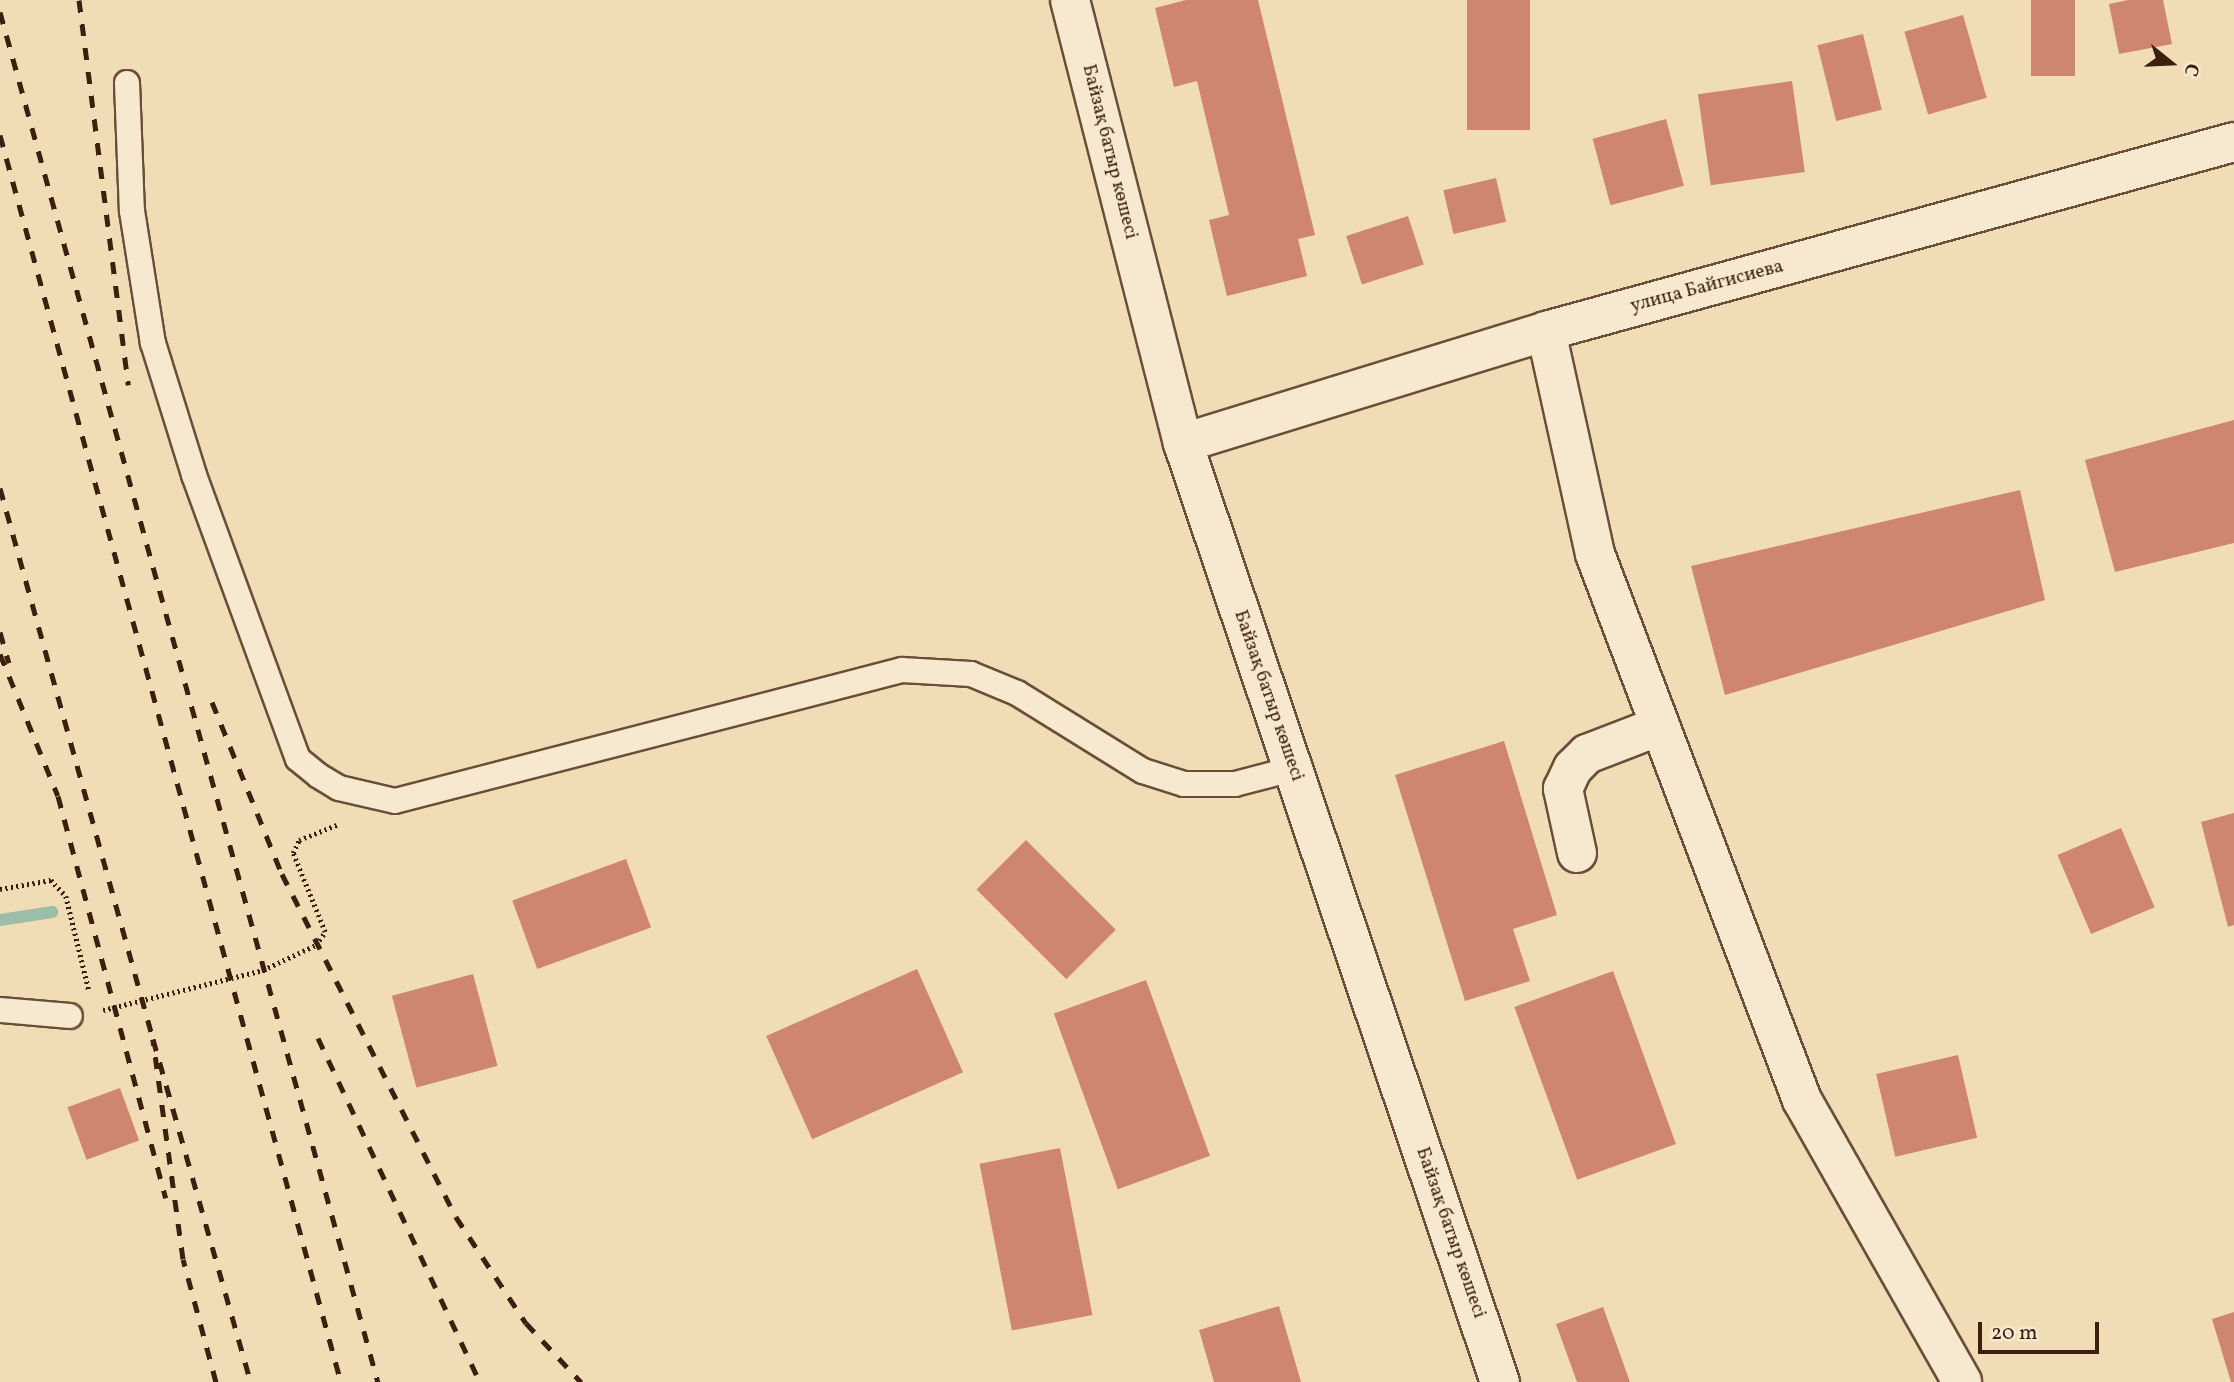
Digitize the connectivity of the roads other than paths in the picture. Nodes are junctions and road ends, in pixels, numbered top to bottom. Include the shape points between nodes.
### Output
1 (1070, 0) edge
2 (127, 83) dead end
3 (2234, 142) edge
4 (1546, 331) junction
5 (1184, 443) junction
6 (1657, 727) junction
7 (1292, 769) junction
8 (1577, 853) dead end
9 (0, 1010) edge
10 (83, 1014) road end
11 (1500, 1382) edge
12 (1962, 1382) edge

1 - 5 street, Байзақ батыр көшесі
2 - 7 lane via 132,211 153,343 194,475 298,758 339,788 394,801 902,670 971,674 994,683 1143,771 1184,784 1235,784
3 - 4 street, улица Байгисиева
4 - 5 street, улица Байгисиева
4 - 6 street via 1595,554
5 - 7 street, Байзақ батыр көшесі
6 - 8 street via 1587,754 1573,768 1563,789
6 - 12 street via 1802,1100
7 - 11 street, Байзақ батыр көшесі
9 - 10 lane

